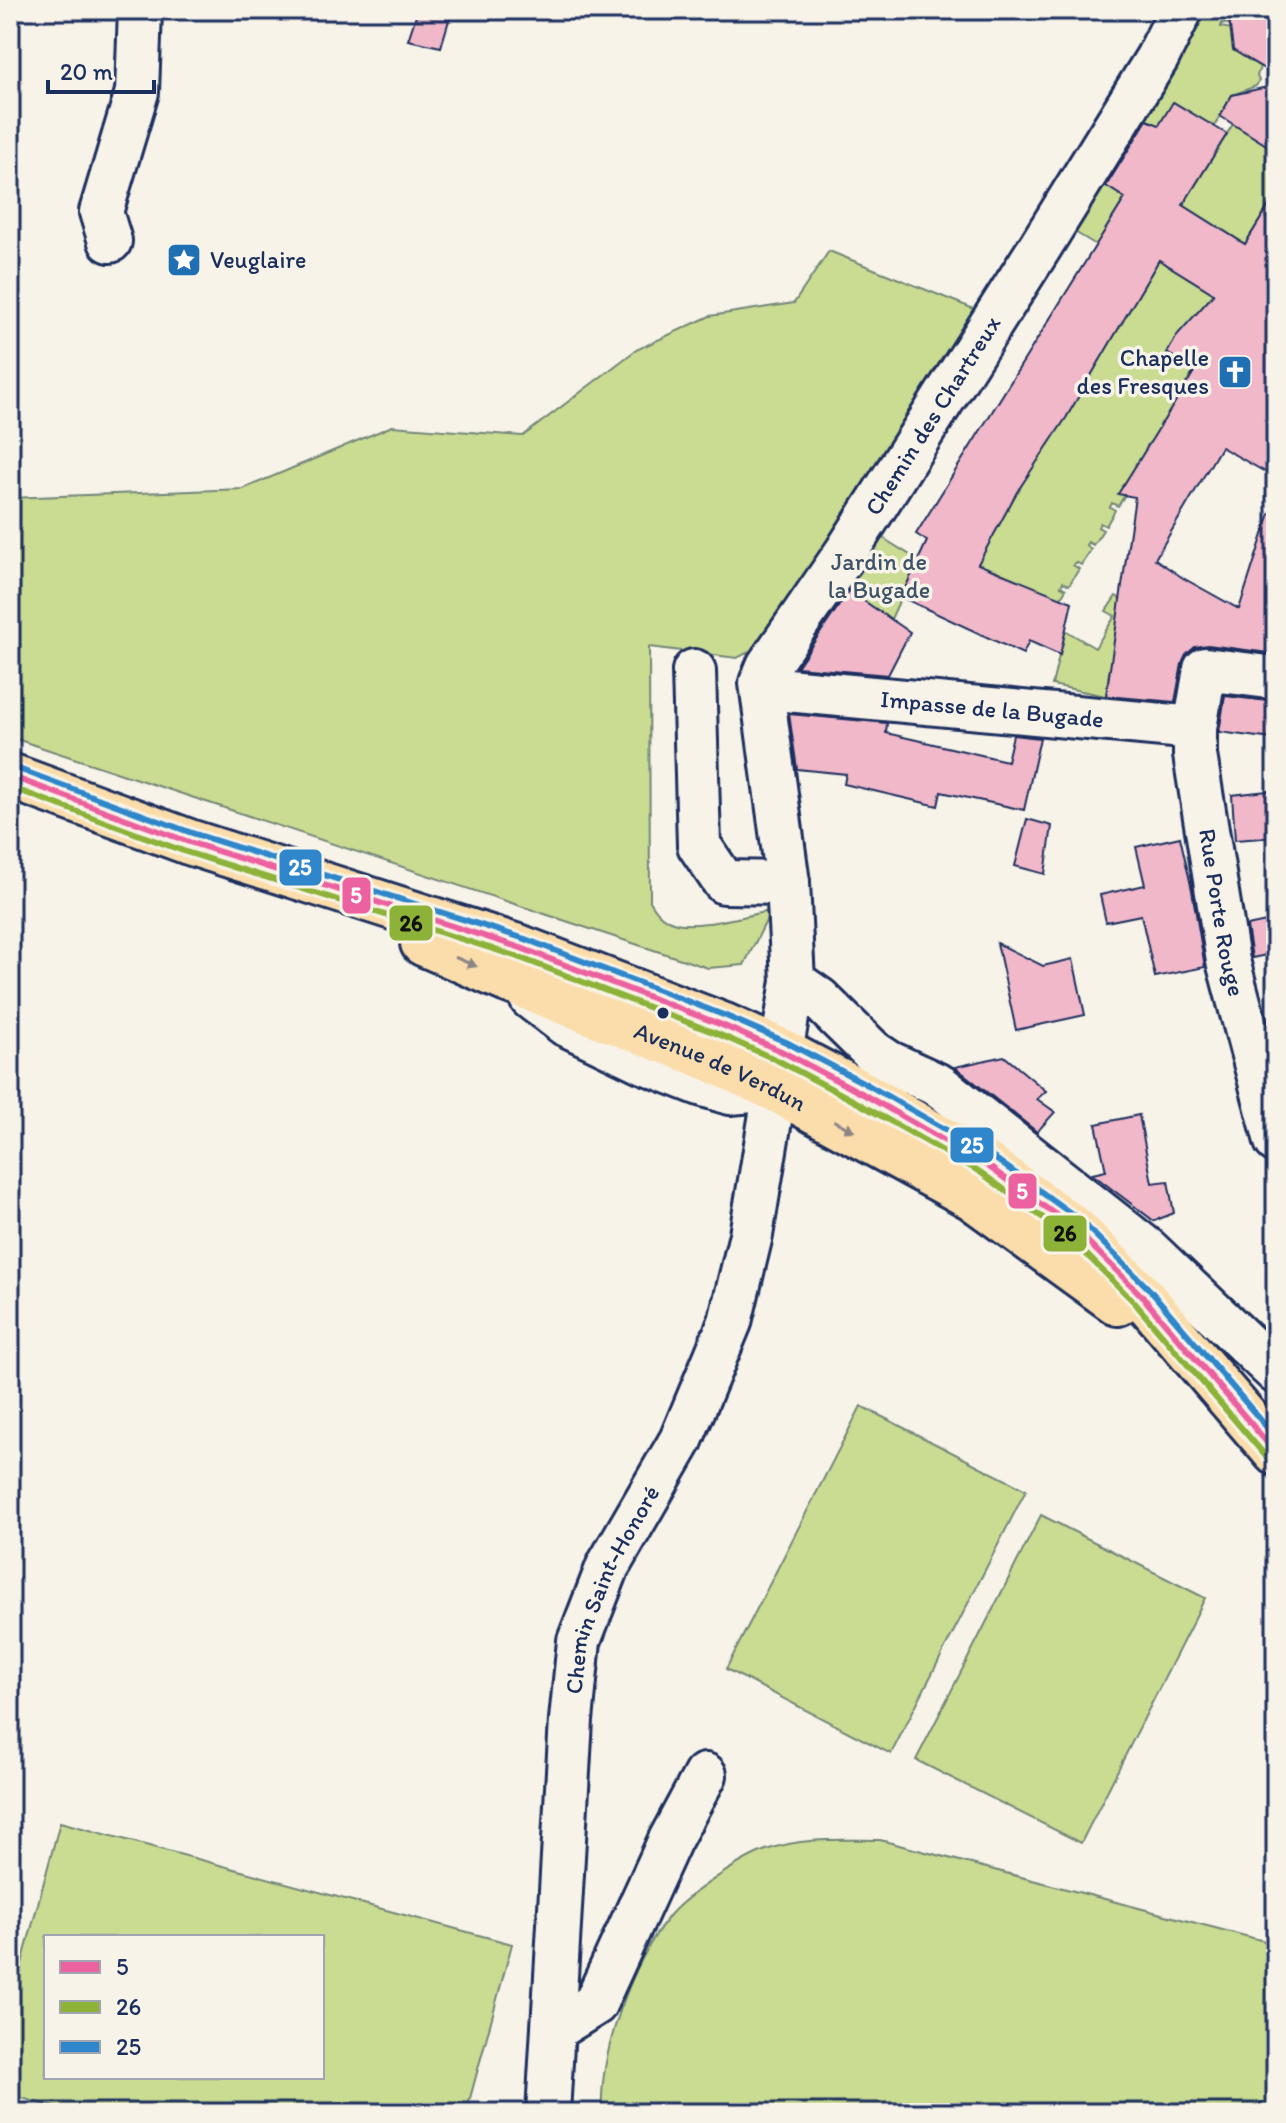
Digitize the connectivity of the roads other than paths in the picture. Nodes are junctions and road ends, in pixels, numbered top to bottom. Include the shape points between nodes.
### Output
1 (140, 10) edge
2 (1181, 10) edge
3 (110, 241) dead end
4 (694, 671) dead end
5 (1276, 678) edge
6 (787, 690) dead end
7 (1195, 728) junction
8 (10, 776) edge
9 (189, 842) junction
10 (788, 883) junction
11 (793, 981) junction
12 (778, 1070) junction
13 (1276, 1141) edge
14 (1276, 1372) edge
15 (1276, 1453) edge
16 (705, 1775) dead end
17 (553, 2030) junction
18 (548, 2113) edge

1 - 3 street via 137,92 101,212
2 - 10 street, Chemin des Chartreux via 1040,247 768,666 761,683
4 - 10 street via 699,845 724,882
5 - 7 street, Rue Porte Rouge via 1205,669
6 - 7 street, Impasse de la Bugade
7 - 13 street, Rue Porte Rouge via 1228,961
8 - 9 main road, Avenue de Verdun
9 -> 12 main road, Avenue de Verdun via 508,980 709,1058
9 - 12 main road, Avenue de Verdun via 521,948 722,1025
10 - 11 street, Chemin des Chartreux
11 - 12 street, Chemin des Chartreux
11 - 14 street via 873,1052 940,1086 1147,1249
12 - 15 main road, Avenue de Verdun via 985,1164 1074,1228 1141,1295
12 - 17 street, Chemin Saint-Honoré via 751,1235 730,1322 681,1440 608,1566 579,1641
16 - 17 street via 595,2004
17 - 18 street, Chemin Saint-Honoré

